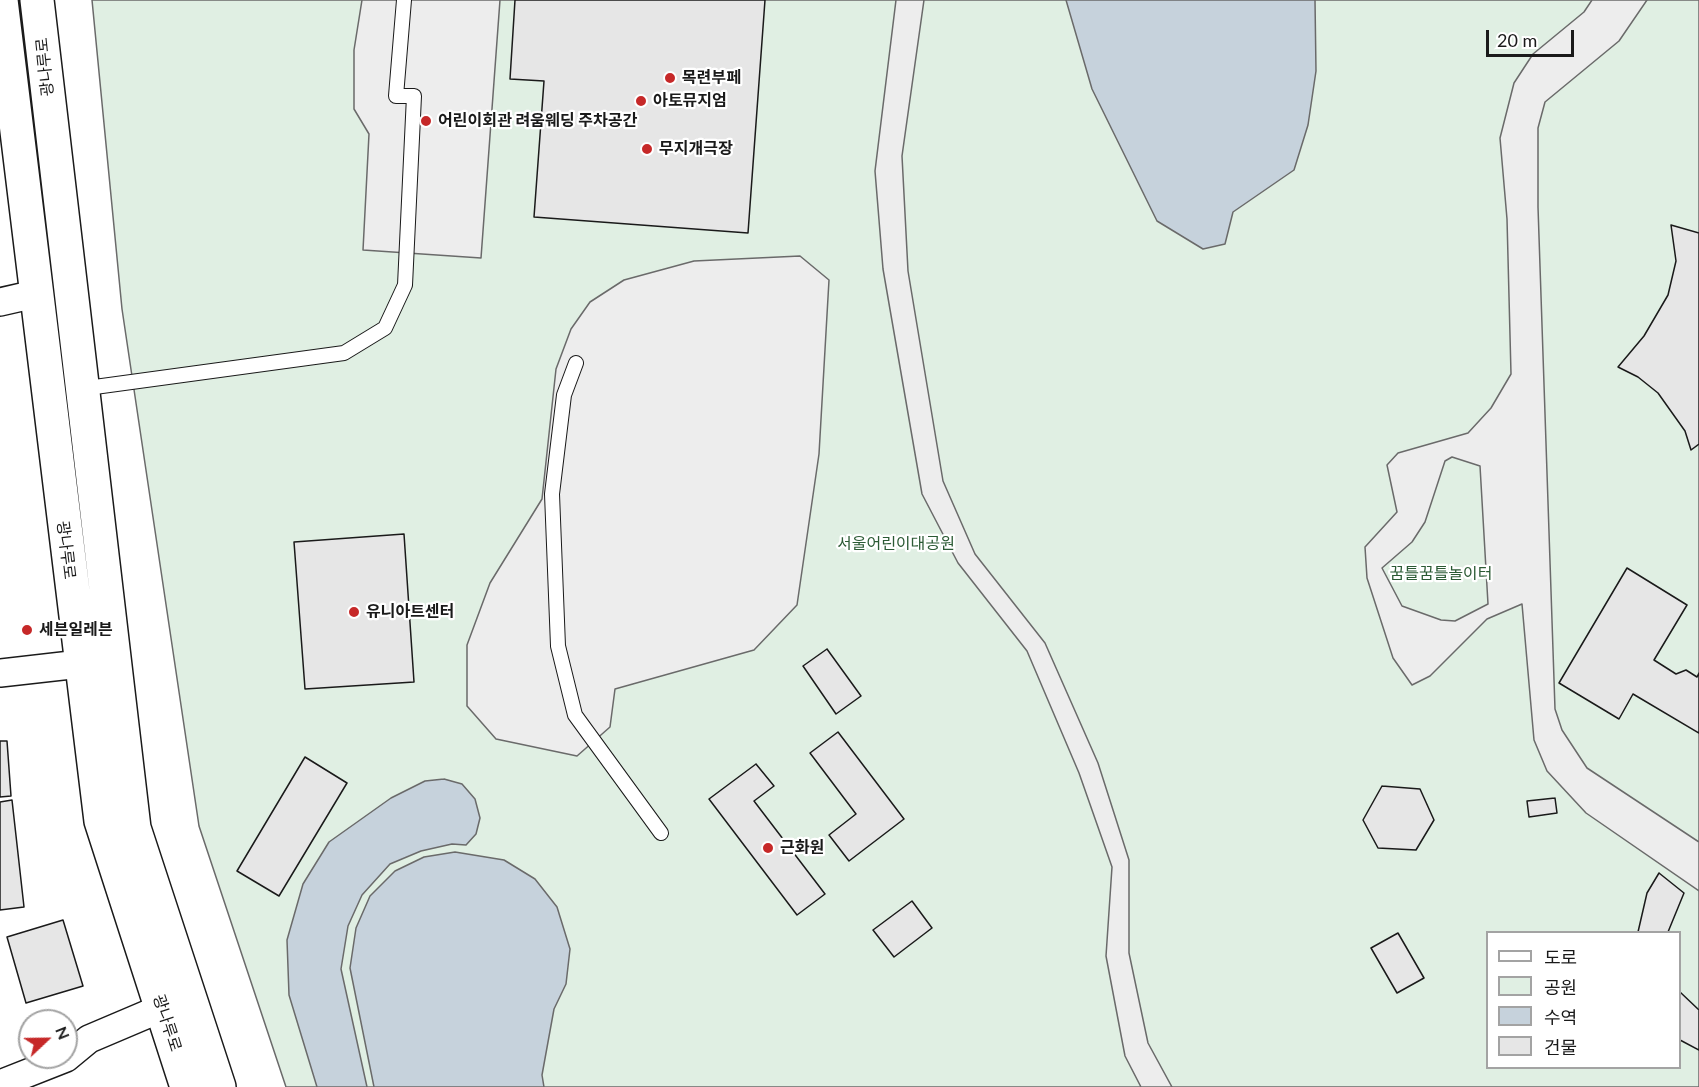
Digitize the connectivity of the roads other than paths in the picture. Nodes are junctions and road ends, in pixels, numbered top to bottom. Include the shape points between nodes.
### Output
1 (1, 0) edge
2 (38, 0) edge
3 (404, 0) edge
4 (35, 294) junction
5 (0, 302) edge
6 (576, 363) dead end
7 (65, 391) junction
8 (80, 664) junction
9 (0, 673) edge
10 (661, 833) dead end
11 (176, 1002) junction
12 (0, 1084) edge
13 (187, 1087) edge
14 (219, 1087) edge

1 - 4 main road, 광나루로
2 - 7 main road, 광나루로
3 - 7 lane via 396,96 414,96 405,285 385,328 344,353
4 - 5 street
4 - 7 main road, 광나루로
6 - 10 lane via 564,395 552,494 558,646 574,715
7 - 8 main road, 광나루로
7 - 11 main road, 광나루로 via 134,828
8 - 9 street
8 - 11 main road, 광나루로 via 101,821
11 - 12 street via 89,1040 66,1058
11 - 13 main road, 광나루로
11 - 14 main road, 광나루로

